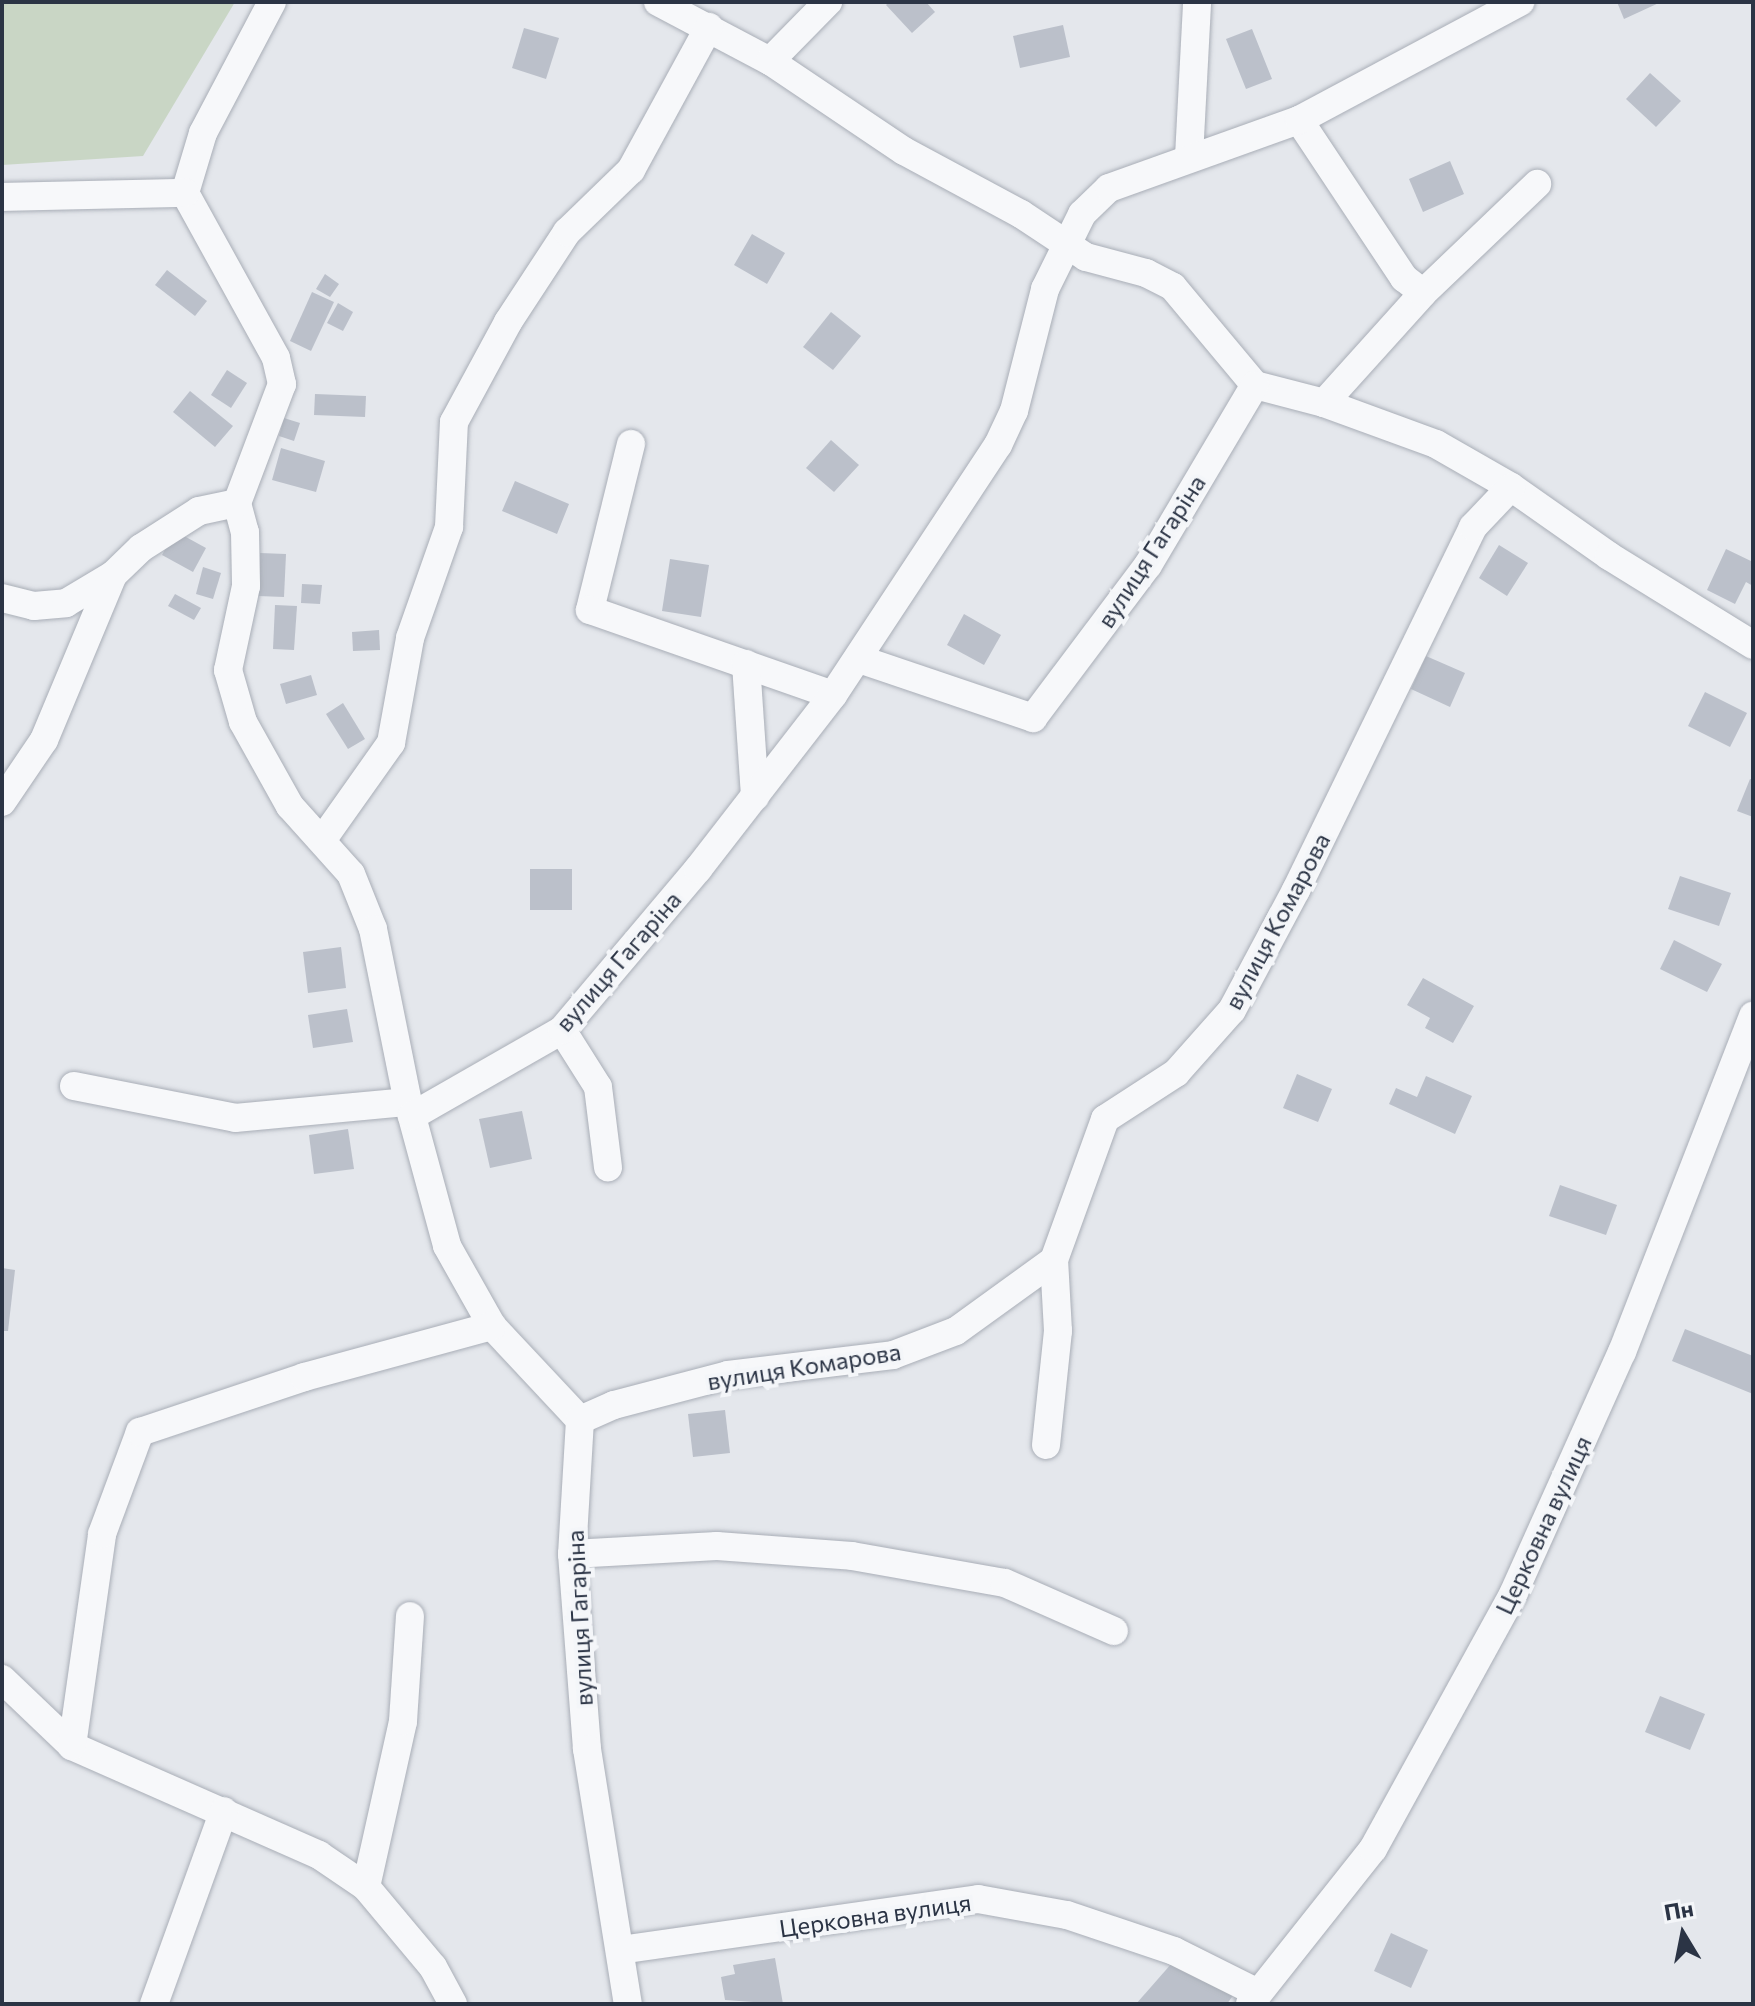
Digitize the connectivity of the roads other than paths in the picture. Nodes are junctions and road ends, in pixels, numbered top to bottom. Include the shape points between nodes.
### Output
1 (272, 2) edge
2 (658, 2) edge
3 (828, 2) edge
4 (1197, 2) edge
5 (1520, 2) edge
6 (709, 27) junction
7 (770, 61) junction
8 (1299, 120) junction
9 (1189, 157) junction
10 (1537, 184) dead end
11 (185, 193) junction
12 (2, 197) edge
13 (1066, 244) junction
14 (1423, 293) junction
15 (1255, 385) junction
16 (1324, 403) junction
17 (631, 444) dead end
18 (1511, 487) junction
19 (237, 503) junction
20 (113, 575) junction
21 (2, 598) edge
22 (1753, 645) edge
23 (859, 659) junction
24 (746, 664) junction
25 (833, 695) junction
26 (755, 797) junction
27 (2, 802) edge
28 (323, 839) junction
29 (1753, 1016) edge
30 (562, 1030) junction
31 (74, 1086) dead end
32 (410, 1109) junction
33 (608, 1167) dead end
34 (1054, 1260) junction
35 (492, 1326) junction
36 (580, 1420) junction
37 (1046, 1445) dead end
38 (572, 1554) junction
39 (410, 1616) dead end
40 (1114, 1631) dead end
41 (2, 1679) edge
42 (72, 1746) junction
43 (224, 1811) junction
44 (366, 1887) junction
45 (620, 1950) junction
46 (1254, 1998) edge
47 (154, 2004) edge
48 (453, 2004) edge
49 (628, 2004) edge

1 - 11 street via 203,133
2 - 6 street
3 - 7 street
4 - 9 street
5 - 8 street, вулиця Гагаріна
6 - 7 street
6 - 28 street via 631,170 567,232 508,322 454,422 449,527 410,638 391,743
7 - 13 street via 904,151
8 - 9 street, вулиця Гагаріна
8 - 14 street via 1404,278
9 - 13 street, вулиця Гагаріна via 1109,188 1082,214
10 - 14 street
11 - 12 street
11 - 19 street via 276,358 282,384
13 - 15 street via 1086,257 1146,273 1173,287
13 - 23 street, вулиця Гагаріна via 1045,289 1014,411 998,445
14 - 16 street
15 - 16 street
15 - 23 street, вулиця Гагаріна via 1148,565 1033,718
16 - 18 street via 1436,444
17 - 24 street via 590,610
18 - 22 street via 1609,556
18 - 34 street, вулиця Комарова via 1473,527 1232,1010 1176,1073 1105,1119
19 - 20 street via 199,511 141,548
19 - 28 street via 245,532 246,586 228,670 243,722 283,794
20 - 21 street via 66,603 34,606
20 - 27 street via 44,740
23 - 25 street, вулиця Гагаріна
24 - 25 street
24 - 26 street
25 - 26 street, вулиця Гагаріна
26 - 30 street, вулиця Гагаріна
28 - 32 street via 351,874 373,929
29 - 46 street, Церковна вулиця via 1622,1352 1514,1592 1373,1849
30 - 32 street, вулиця Гагаріна
30 - 33 street via 598,1087
31 - 32 street via 235,1118
32 - 35 street via 447,1246
34 - 36 street, вулиця Комарова via 956,1331 893,1355 728,1375 614,1405
34 - 37 street via 1058,1331
35 - 36 street
35 - 42 street via 304,1377 140,1432 102,1534
36 - 38 street, вулиця Гагаріна
38 - 40 street via 717,1546 852,1556 1005,1583
38 - 45 street, вулиця Гагаріна via 587,1749
39 - 44 street via 403,1721
41 - 42 street
42 - 43 street via 137,1779
43 - 44 street via 319,1855
43 - 47 street
44 - 48 street via 433,1967
45 - 46 street, Церковна вулиця via 978,1899 1081,1919 1174,1951
45 - 49 street, вулиця Гагаріна

